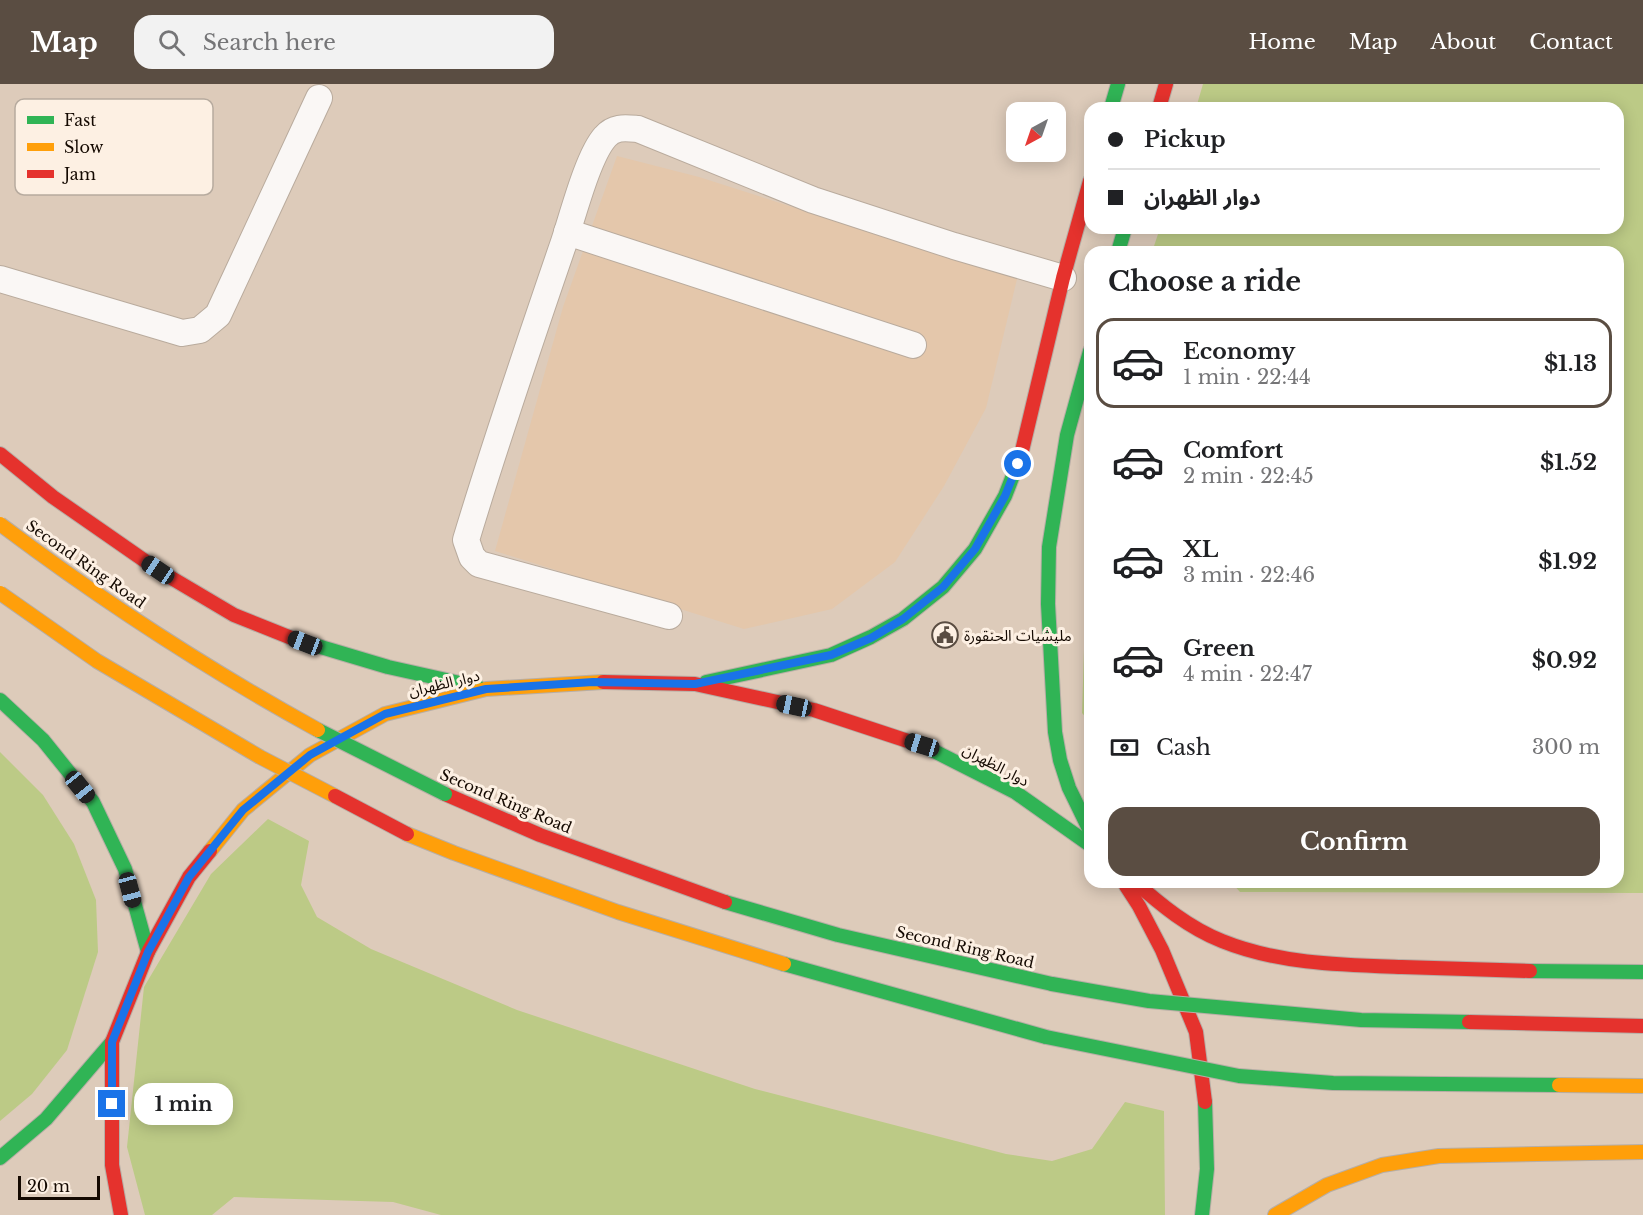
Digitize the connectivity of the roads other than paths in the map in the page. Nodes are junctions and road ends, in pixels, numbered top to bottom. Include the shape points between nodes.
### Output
1 (1118, 84) edge
2 (1166, 84) edge
3 (319, 98) dead end
4 (1113, 102) edge
5 (1161, 102) edge
6 (1084, 203) edge
7 (567, 232) junction
8 (1063, 278) junction
9 (0, 279) edge
10 (913, 345) dead end
11 (1084, 373) edge
12 (0, 454) edge
13 (0, 524) edge
14 (0, 593) edge
15 (669, 616) dead end
16 (695, 684) junction
17 (486, 689) junction
18 (0, 700) edge
19 (1084, 819) edge
20 (1084, 841) edge
21 (1127, 888) edge
22 (1142, 888) edge
23 (148, 952) junction
24 (1643, 972) edge
25 (1643, 1026) edge
26 (112, 1042) junction
27 (1643, 1086) edge
28 (1643, 1152) edge
29 (0, 1158) edge
30 (121, 1215) edge
31 (1202, 1215) edge
32 (1275, 1215) edge

1 - 4 highway
2 - 5 highway
3 - 9 street via 218,315 200,330 182,333
6 - 8 highway
7 - 8 street via 596,150 606,135 620,127 638,129 813,200
7 - 10 street
7 - 15 street via 502,420 466,540 468,549 479,564
8 - 16 highway via 1024,447 1005,496 975,549 943,587 903,619 831,655
11 - 19 highway via 1067,435 1049,547 1048,604 1054,732 1069,788
12 - 17 highway via 158,570 234,615 305,643
13 - 25 highway, Second Ring Road, bridge via 64,572 279,708 446,794 540,835 709,897 838,936 1052,984 1149,1001 1361,1020
14 - 27 highway, bridge via 97,662 260,757 407,834 618,912 742,952 1046,1037 1239,1076 1333,1083
16 - 17 highway, دوار الظهران via 593,682
16 - 20 highway, دوار الظهران via 814,710 922,745 1015,792
17 - 23 highway, دوار الظهران via 385,714 310,755 243,810 189,877
18 - 23 highway via 43,740 93,802 125,869
21 - 31 highway via 1162,950 1196,1032 1205,1099 1207,1168
22 - 24 highway via 1193,928 1222,942 1308,963
23 - 26 highway, دوار الظهران
26 - 29 highway via 46,1119
26 - 30 highway, دوار الظهران via 112,1166
28 - 32 highway via 1439,1156 1382,1166 1327,1185

